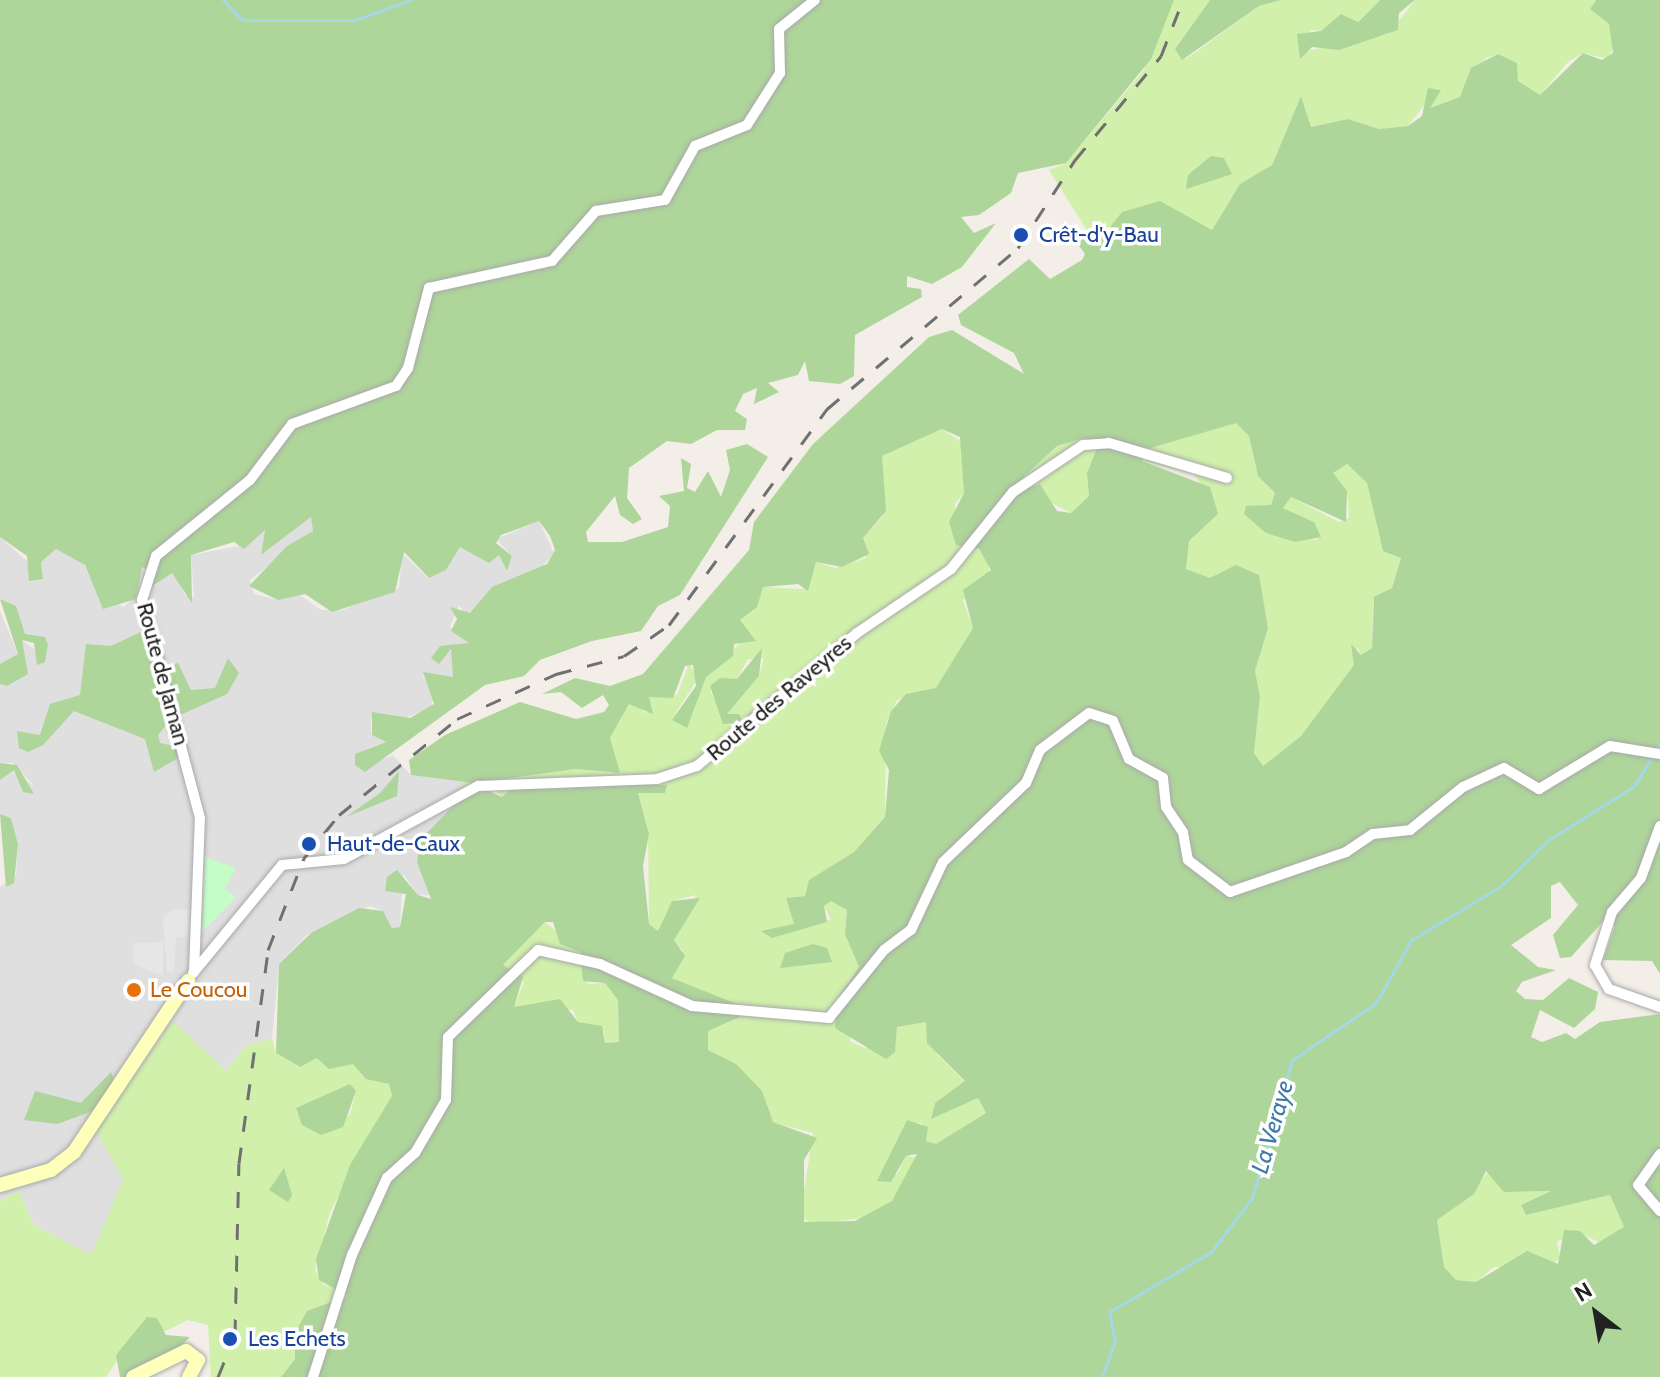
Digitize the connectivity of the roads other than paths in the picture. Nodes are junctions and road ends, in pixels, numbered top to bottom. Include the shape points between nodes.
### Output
1 (815, 0) edge
2 (1227, 478) dead end
3 (1660, 754) edge
4 (1660, 826) edge
5 (191, 976) junction
6 (1660, 1007) edge
7 (1660, 1154) edge
8 (0, 1185) edge
9 (1660, 1211) edge
10 (133, 1377) edge
11 (189, 1377) edge
12 (313, 1377) edge

1 - 5 street, Route de Jaman via 779,29 780,73 747,125 695,146 665,200 596,211 552,261 429,288 408,368 396,386 292,424 250,480 156,556 142,600 200,818
2 - 5 street, Route des Raveyres via 1109,443 1083,445 1013,492 951,569 865,627 697,766 657,779 478,786 344,859 282,865
3 - 12 street via 1642,746 1601,749 1539,789 1504,768 1463,787 1410,830 1373,834 1346,852 1230,892 1188,860 1183,832 1166,807 1163,778 1129,759 1113,721 1089,713 1040,750 1026,783 943,862 918,919 884,950 838,1014 791,1020 692,1006 600,964 538,950 448,1037 446,1100 415,1153 387,1178 352,1255
4 - 6 street via 1641,878 1612,912 1595,965 1609,989
5 - 8 street via 74,1152 51,1170
7 - 9 street via 1638,1185
10 - 11 street via 186,1351 198,1360

